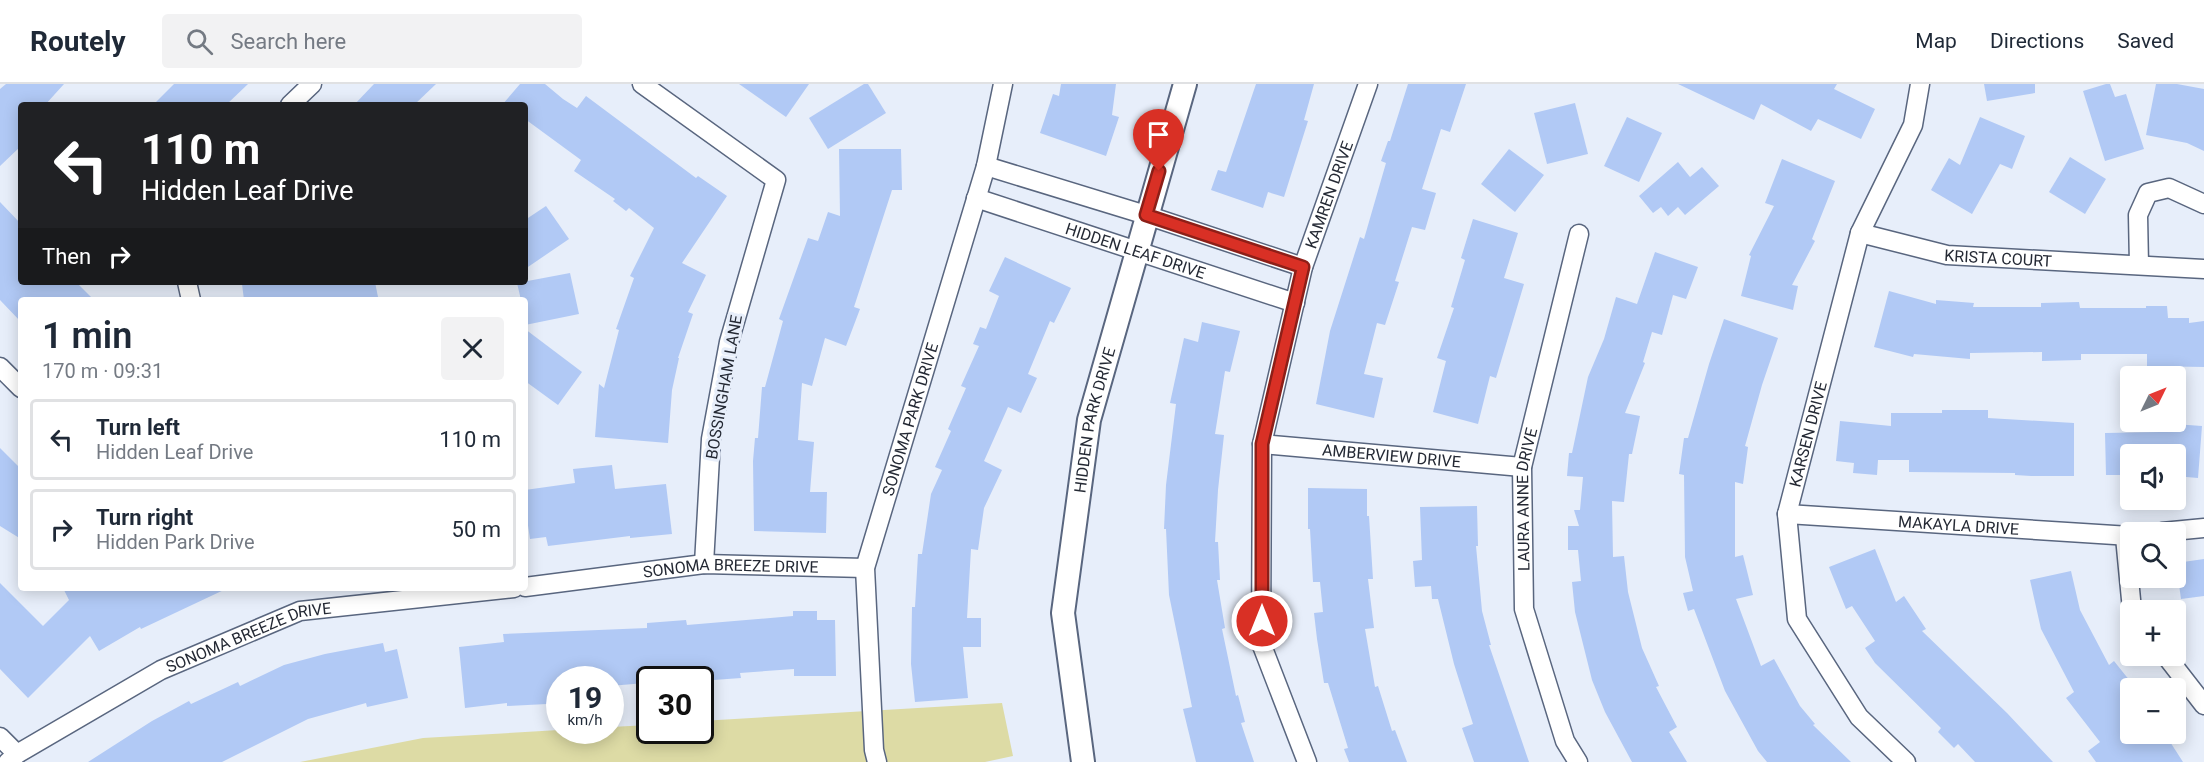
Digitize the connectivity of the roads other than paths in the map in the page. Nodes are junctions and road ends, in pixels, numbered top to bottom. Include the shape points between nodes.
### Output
1 (312, 84) edge
2 (642, 84) edge
3 (1003, 84) edge
4 (1185, 84) edge
5 (1368, 84) edge
6 (1920, 84) edge
7 (293, 102) edge
8 (986, 166) junction
9 (976, 198) junction
10 (2204, 204) edge
11 (1146, 215) junction
12 (1860, 233) junction
13 (1579, 234) dead end
14 (1136, 250) junction
15 (2139, 265) junction
16 (1303, 267) junction
17 (2204, 269) edge
18 (1294, 303) junction
19 (0, 367) edge
20 (18, 385) edge
21 (1262, 444) junction
22 (1522, 467) junction
23 (1787, 514) junction
24 (2204, 528) edge
25 (2186, 530) edge
26 (2120, 535) edge
27 (704, 564) junction
28 (865, 568) junction
29 (528, 587) edge
30 (485, 591) edge
31 (2174, 666) edge
32 (2204, 705) edge
33 (0, 737) edge
34 (12, 758) edge
35 (877, 762) edge
36 (1083, 762) edge
37 (1307, 762) edge
38 (1578, 762) edge
39 (1906, 762) edge

1 - 7 street
2 - 27 street, BOSSINGHAM LANE via 776,180 725,363 711,439
3 - 8 street, SONOMA PARK DRIVE
4 - 11 street, HIDDEN PARK DRIVE
5 - 16 street, KAMREN DRIVE
6 - 12 street, KARSEN DRIVE via 1913,125
8 - 9 street, SONOMA PARK DRIVE
8 - 11 street
9 - 14 street, HIDDEN LEAF DRIVE
9 - 28 street, SONOMA PARK DRIVE
10 - 15 street via 2169,188 2148,193 2138,215
11 - 14 street, HIDDEN PARK DRIVE
11 - 16 street
12 - 15 street, KRISTA COURT via 1947,255
12 - 23 street, KARSEN DRIVE
13 - 22 street, LAURA ANNE DRIVE
14 - 18 street, HIDDEN LEAF DRIVE
14 - 36 street, HIDDEN PARK DRIVE via 1089,420 1063,613
15 - 17 street, KRISTA COURT
16 - 18 street, KAMREN DRIVE
18 - 21 street, KAMREN DRIVE
19 - 20 street
21 - 22 street, AMBERVIEW DRIVE
21 - 37 street, KAMREN DRIVE via 1262,643
22 - 38 street, LAURA ANNE DRIVE via 1524,609 1565,741
23 - 26 street, MAKAYLA DRIVE
23 - 39 street, KARSEN DRIVE via 1797,620 1858,717
24 - 25 street
27 - 28 street, SONOMA BREEZE DRIVE
27 - 29 street, SONOMA BREEZE DRIVE
28 - 35 street, SONOMA PARK DRIVE
30 - 34 street, SONOMA BREEZE DRIVE via 300,610 161,670
31 - 32 street
33 - 34 street

